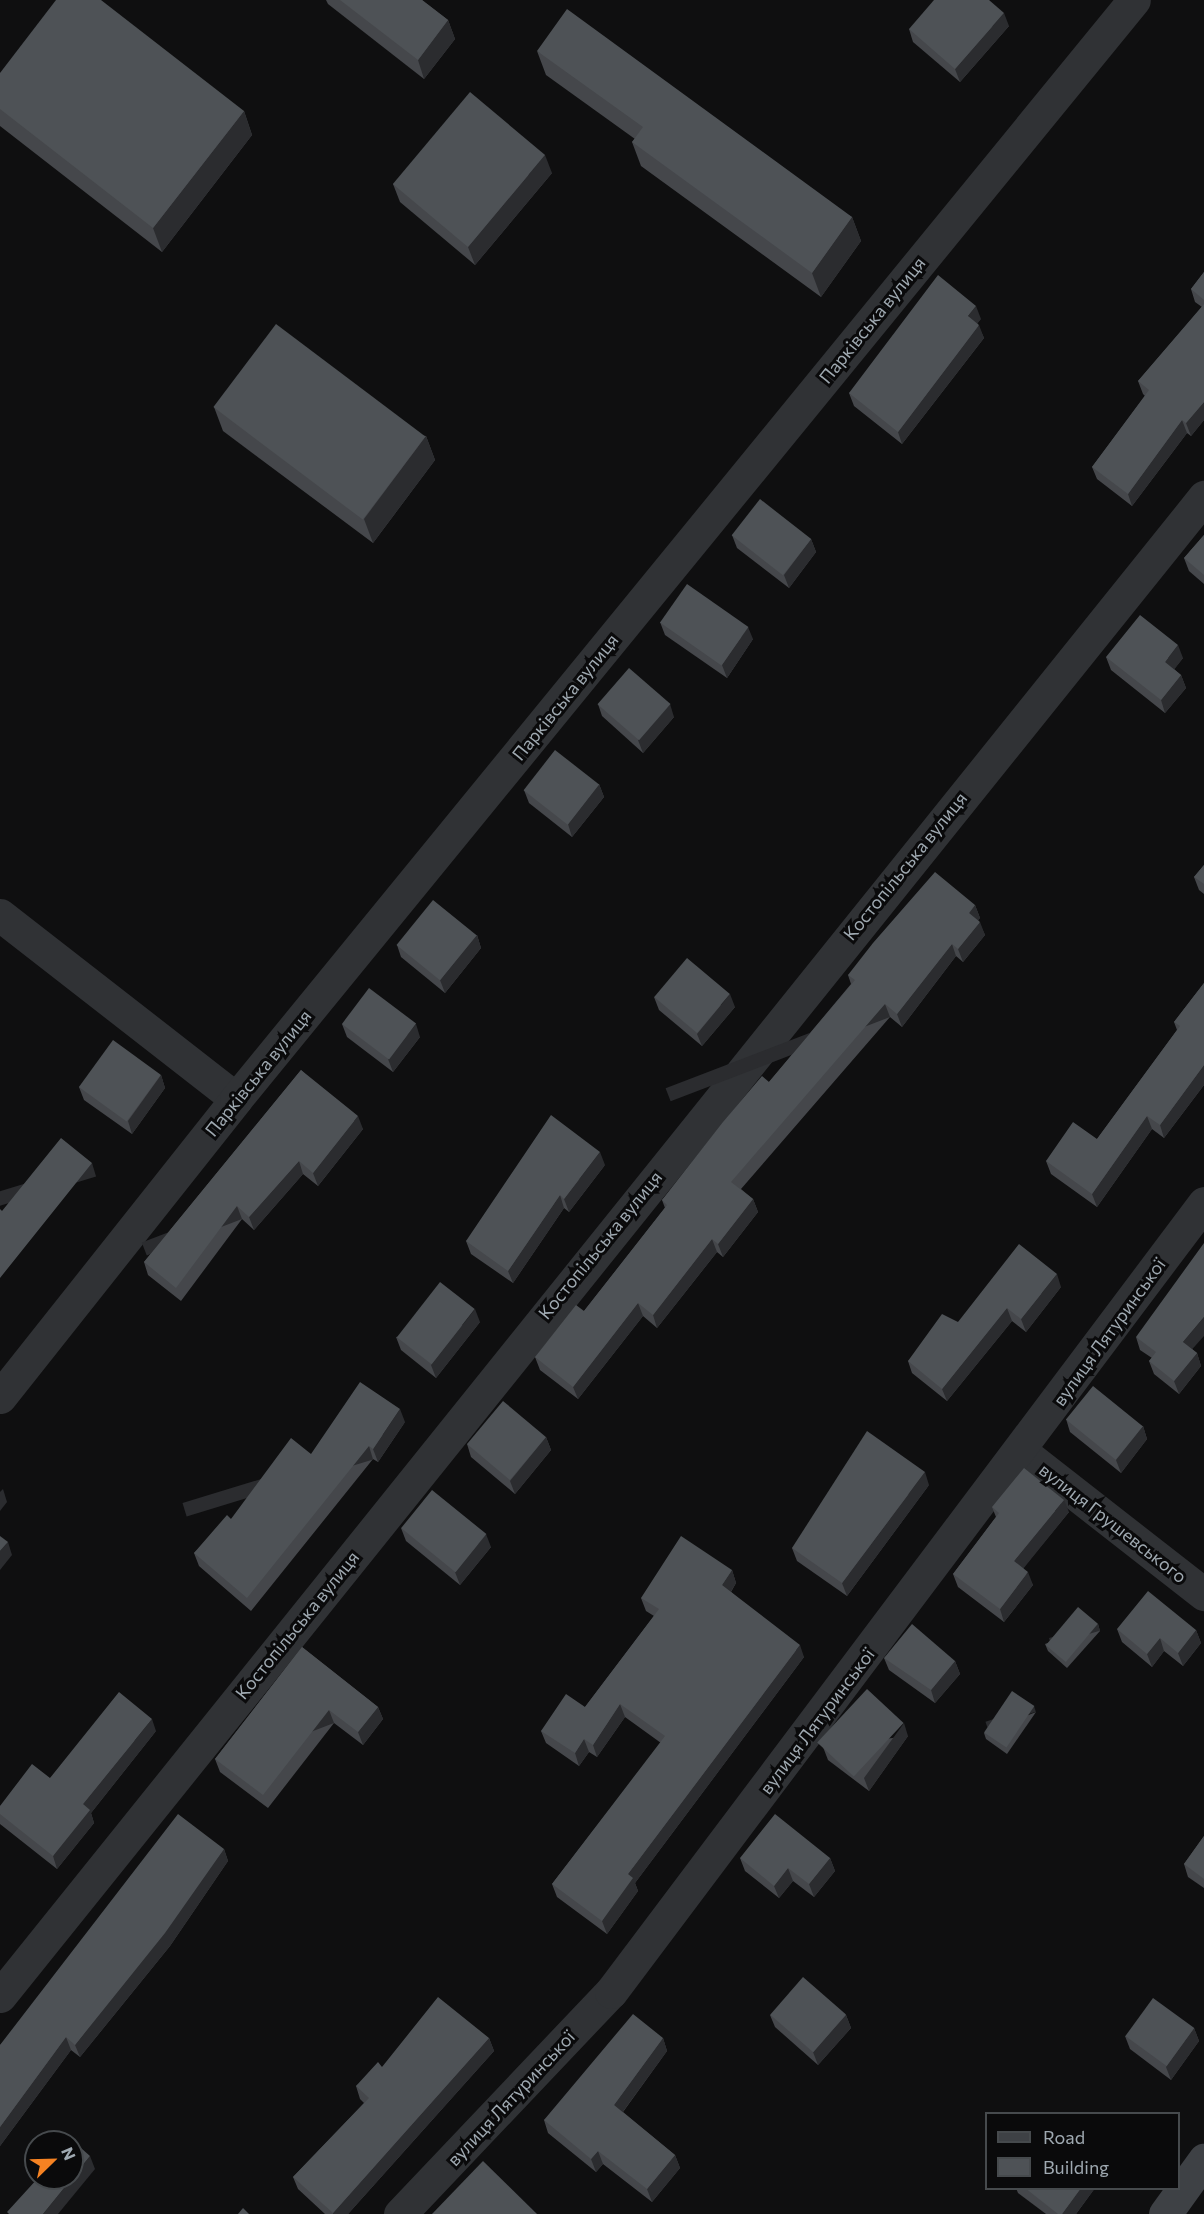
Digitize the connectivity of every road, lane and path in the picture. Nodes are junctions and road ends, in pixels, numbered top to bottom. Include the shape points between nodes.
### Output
1 (1134, 0) edge
2 (1204, 497) edge
3 (0, 915) edge
4 (236, 1099) junction
5 (1204, 1203) edge
6 (0, 1397) edge
7 (1022, 1452) junction
8 (1204, 1594) edge
9 (0, 1996) edge
10 (1204, 2160) edge
11 (400, 2214) edge
12 (1166, 2214) edge

1 - 4 street, Парківська вулиця
2 - 9 street, Костопільська вулиця
3 - 4 street
4 - 6 street, Парківська вулиця
5 - 7 street, вулиця Лятуринської
7 - 8 street, вулиця Грушевського
7 - 11 street, вулиця Лятуринської via 611,1992
10 - 12 street

